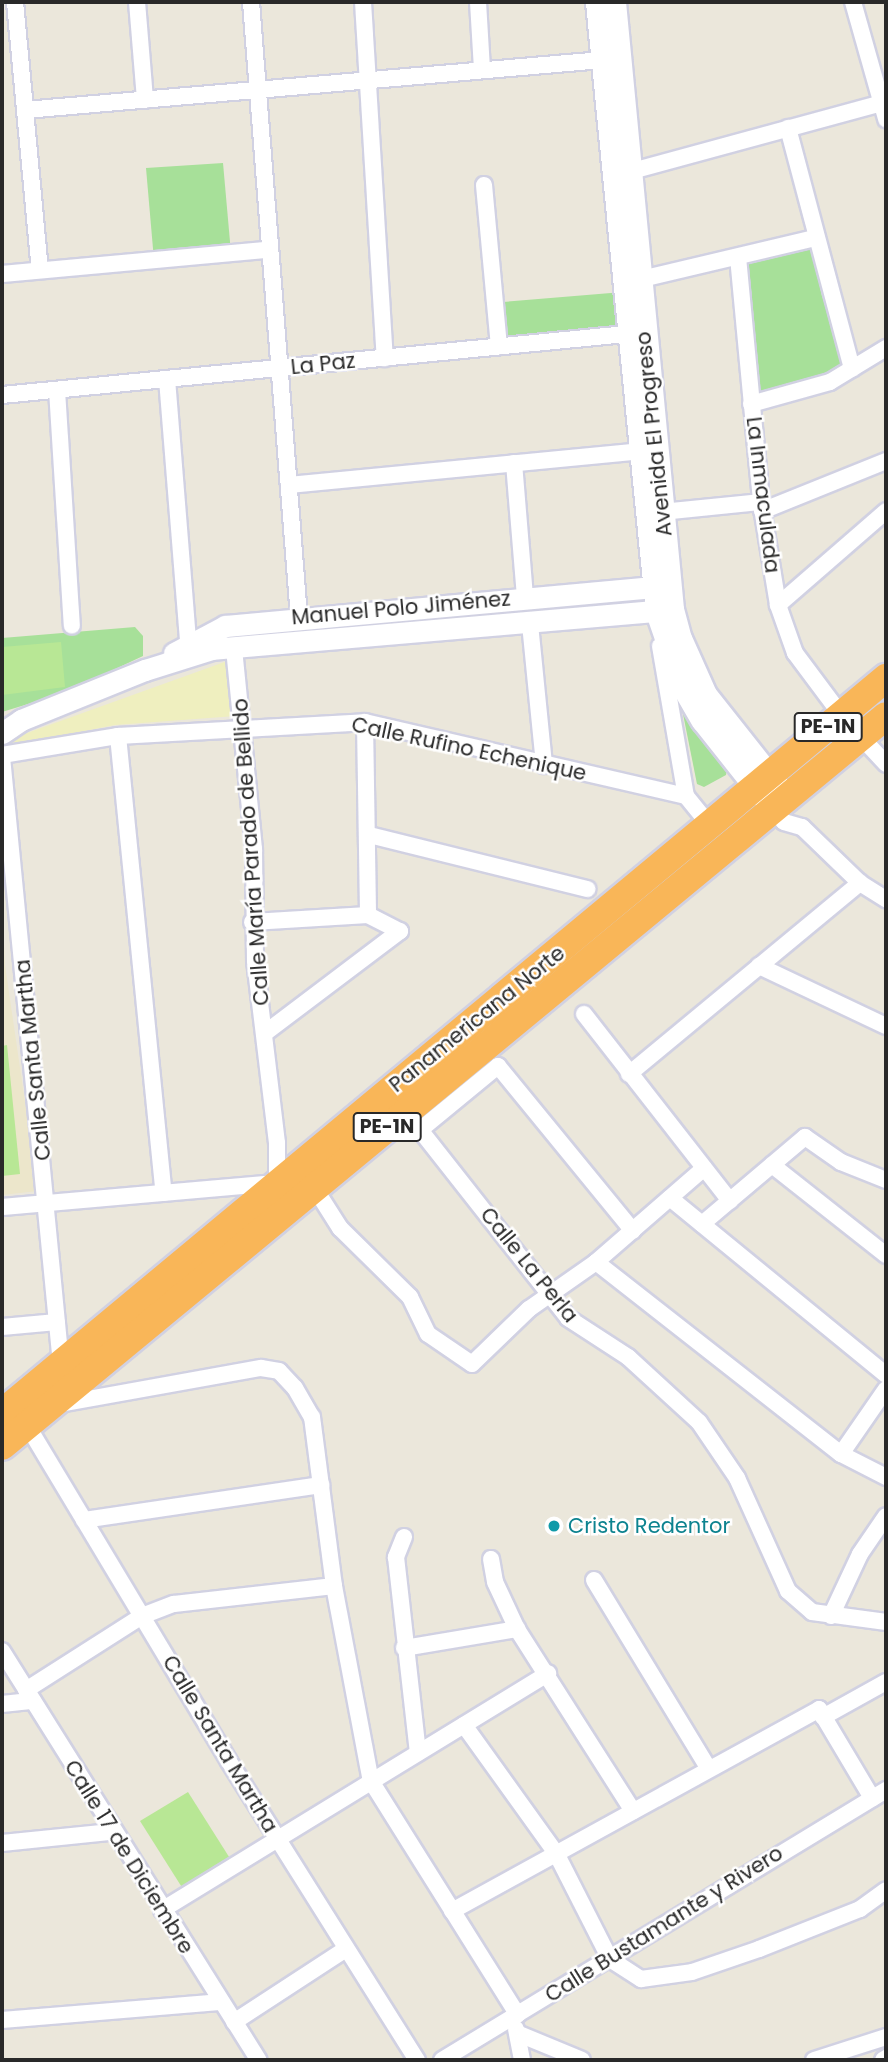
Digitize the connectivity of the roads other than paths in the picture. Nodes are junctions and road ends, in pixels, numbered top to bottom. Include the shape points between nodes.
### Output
1 (15, 2) edge
2 (137, 2) edge
3 (251, 2) edge
4 (363, 2) edge
5 (478, 2) edge
6 (596, 2) edge
7 (615, 2) edge
8 (853, 2) edge
9 (602, 60) junction
10 (482, 70) junction
11 (369, 80) junction
12 (258, 90) junction
13 (145, 100) junction
14 (884, 102) edge
15 (25, 110) junction
16 (886, 119) edge
17 (788, 128) junction
18 (620, 174) junction
19 (484, 185) dead end
20 (815, 238) junction
21 (268, 250) junction
22 (737, 257) junction
23 (40, 270) junction
24 (2, 274) edge
25 (631, 282) junction
26 (637, 333) junction
27 (499, 346) junction
28 (886, 348) edge
29 (384, 358) junction
30 (279, 369) junction
31 (852, 369) junction
32 (167, 379) junction
33 (57, 390) junction
34 (2, 395) edge
35 (751, 404) junction
36 (648, 450) junction
37 (886, 461) edge
38 (514, 463) junction
39 (289, 485) junction
40 (762, 506) junction
41 (886, 511) edge
42 (662, 512) junction
43 (660, 586) junction
44 (525, 597) junction
45 (778, 605) junction
46 (664, 610) junction
47 (299, 618) junction
48 (530, 624) junction
49 (72, 626) dead end
50 (234, 647) junction
51 (189, 649) junction
52 (886, 678) edge
53 (842, 716) junction
54 (886, 716) edge
55 (365, 723) junction
56 (244, 727) junction
57 (2, 733) edge
58 (118, 736) junction
59 (861, 737) junction
60 (2, 756) edge
61 (886, 764) edge
62 (544, 765) junction
63 (772, 793) junction
64 (685, 796) junction
65 (711, 827) junction
66 (369, 835) junction
67 (860, 883) junction
68 (587, 889) dead end
69 (886, 899) edge
70 (368, 915) junction
71 (252, 922) junction
72 (759, 966) junction
73 (584, 1014) dead end
74 (886, 1026) edge
75 (265, 1033) junction
76 (629, 1074) junction
77 (413, 1121) junction
78 (772, 1165) junction
79 (705, 1168) junction
80 (886, 1180) edge
81 (277, 1183) junction
82 (314, 1187) junction
83 (164, 1193) junction
84 (670, 1198) junction
85 (730, 1201) junction
86 (47, 1203) junction
87 (2, 1207) edge
88 (702, 1224) junction
89 (633, 1231) junction
90 (886, 1255) edge
91 (596, 1262) junction
92 (549, 1294) junction
93 (57, 1322) junction
94 (2, 1327) edge
95 (61, 1364) junction
96 (886, 1375) edge
97 (886, 1389) edge
98 (50, 1406) junction
99 (2, 1413) edge
100 (27, 1425) junction
101 (2, 1447) edge
102 (841, 1454) junction
103 (886, 1477) edge
104 (321, 1485) junction
105 (886, 1516) edge
106 (84, 1520) junction
107 (404, 1537) dead end
108 (491, 1559) dead end
109 (594, 1580) dead end
110 (334, 1586) junction
111 (142, 1616) junction
112 (831, 1616) junction
113 (886, 1622) edge
114 (517, 1629) junction
115 (404, 1648) junction
116 (2, 1651) edge
117 (548, 1673) junction
118 (886, 1682) edge
119 (29, 1696) junction
120 (2, 1704) edge
121 (821, 1713) junction
122 (464, 1725) junction
123 (418, 1753) junction
124 (709, 1769) junction
125 (371, 1781) junction
126 (879, 1794) edge
127 (633, 1811) junction
128 (111, 1832) junction
129 (277, 1839) junction
130 (2, 1843) edge
131 (556, 1853) junction
132 (886, 1890) edge
133 (162, 1910) junction
134 (452, 1911) junction
135 (346, 1949) junction
136 (610, 1959) junction
137 (219, 2002) junction
138 (2, 2014) edge
139 (514, 2017) junction
140 (234, 2022) junction
141 (519, 2034) junction
142 (886, 2037) edge
143 (259, 2060) edge
144 (417, 2060) edge
145 (442, 2060) edge
146 (522, 2060) edge
147 (582, 2060) edge
148 (814, 2060) edge

1 - 15 street
2 - 13 street
3 - 12 street
4 - 11 street
5 - 10 street
6 - 9 street, Avenida El Progreso
7 - 18 street, Avenida El Progreso
8 - 14 street
9 - 10 street
9 - 18 street, Avenida El Progreso
10 - 11 street
11 - 12 street
11 - 29 street
12 - 13 street
12 - 21 street
13 - 15 street
14 - 16 street
14 - 17 street
15 - 23 street
17 - 18 street
17 - 20 street
18 - 25 street, Avenida El Progreso
19 - 27 street
20 - 22 street
20 - 31 street
21 - 23 street
21 - 30 street
22 - 25 street
22 - 35 street, La Inmaculada
23 - 24 street
25 - 26 street, Avenida El Progreso
26 - 27 street, La Paz
26 - 36 street, Avenida El Progreso
27 - 29 street, La Paz
28 - 31 street
29 - 30 street, La Paz
30 - 32 street, La Paz
30 - 39 street
31 - 35 street via 807,390
32 - 33 street, La Paz
32 - 51 street
33 - 34 street, La Paz
33 - 49 street
35 - 40 street, La Inmaculada
36 - 38 street
36 - 42 street, Avenida El Progreso
36 - 43 street, Avenida El Progreso
37 - 40 street
38 - 39 street
38 - 44 street
39 - 47 street
40 - 42 street
40 - 45 street, La Inmaculada
41 - 45 street
42 - 43 street, Avenida El Progreso
43 - 44 street, Manuel Polo Jiménez
43 - 46 street, Avenida El Progreso
44 - 47 street, Manuel Polo Jiménez
45 - 53 street, La Inmaculada via 795,653
46 - 48 street, Manuel Polo Jiménez
46 - 63 street, Avenida El Progreso via 706,694
46 - 64 street, Avenida El Progreso
47 - 51 street, Manuel Polo Jiménez via 225,626
48 - 50 street, Manuel Polo Jiménez
48 - 62 street
50 - 51 street, Manuel Polo Jiménez
50 - 56 street, Calle María Parado de Bellido
51 - 57 street, Manuel Polo Jiménez via 21,720
52 - 53 highway, Panamericana Norte / PE-1N
53 - 63 highway, Panamericana Norte / PE-1N
54 - 59 highway, Panamericana Norte / PE-1N
55 - 56 street, Calle Rufino Echenique
55 - 62 street, Calle Rufino Echenique
55 - 66 street
56 - 58 street, Calle Rufino Echenique
56 - 71 street, Calle María Parado de Bellido via 254,849
58 - 60 street, Calle Rufino Echenique
58 - 83 street
59 - 61 street
59 - 63 highway, Panamericana Norte / PE-1N
60 - 86 street, Calle Santa Martha
62 - 64 street, Calle Rufino Echenique
63 - 65 highway, Panamericana Norte / PE-1N
63 - 67 street, Avenida El Progreso via 784,822 802,827
63 - 77 highway, Panamericana Norte / PE-1N
64 - 65 street
65 - 81 highway, Panamericana Norte / PE-1N
66 - 68 street
66 - 70 street
67 - 69 street, Avenida El Progreso
67 - 72 street
70 - 71 street
70 - 75 street via 400,931
71 - 75 street, Calle María Parado de Bellido
72 - 74 street
72 - 76 street
73 - 76 street
75 - 81 street, Calle María Parado de Bellido
76 - 79 street
77 - 82 highway, Panamericana Norte / PE-1N
77 - 89 street via 498,1066
77 - 92 street, Calle La Perla
78 - 80 street via 805,1137 841,1162
78 - 85 street
78 - 90 street
79 - 84 street
79 - 85 street
81 - 83 street
81 - 95 highway, Panamericana Norte / PE-1N
82 - 92 street via 340,1228 410,1297 428,1334 472,1364
82 - 98 highway, Panamericana Norte / PE-1N
83 - 86 street
84 - 88 street
84 - 89 street
85 - 88 street
86 - 87 street
86 - 93 street, Calle Santa Martha
88 - 96 street
89 - 91 street
91 - 92 street
91 - 102 street
92 - 112 street, Calle La Perla via 568,1318 628,1357 699,1422 737,1478 788,1591 812,1612
93 - 94 street
93 - 95 street, Calle Santa Martha
95 - 99 highway, Panamericana Norte / PE-1N
97 - 102 street
98 - 100 highway, Panamericana Norte / PE-1N
98 - 104 street via 229,1372 279,1371 312,1417
100 - 101 highway, Panamericana Norte / PE-1N
100 - 106 street, Calle Santa Martha
102 - 103 street
104 - 106 street
104 - 110 street
105 - 112 street via 860,1554
106 - 111 street, Calle Santa Martha
107 - 115 street via 396,1558
108 - 114 street via 495,1582
109 - 124 street
110 - 111 street via 173,1604
110 - 125 street
111 - 119 street
111 - 129 street, Calle Santa Martha
112 - 113 street, Calle La Perla
114 - 115 street
114 - 117 street
115 - 123 street
116 - 119 street, Calle 17 de Diciembre
117 - 122 street
117 - 127 street
118 - 121 street
119 - 120 street
119 - 128 street, Calle 17 de Diciembre
121 - 124 street
121 - 126 street
122 - 123 street
122 - 131 street
123 - 125 street
124 - 127 street
125 - 129 street
125 - 134 street
126 - 136 street, Calle Bustamante y Rivero
127 - 131 street
128 - 130 street
128 - 133 street, Calle 17 de Diciembre
129 - 133 street
129 - 135 street, Calle Santa Martha
131 - 134 street
131 - 136 street
132 - 136 street via 832,1922 692,1972 640,1979
133 - 137 street, Calle 17 de Diciembre
134 - 139 street
135 - 140 street
135 - 144 street, Calle Santa Martha
136 - 139 street, Calle Bustamante y Rivero
137 - 138 street
137 - 140 street, Calle 17 de Diciembre
139 - 141 street
139 - 145 street, Calle Bustamante y Rivero
140 - 143 street, Calle 17 de Diciembre
141 - 146 street
141 - 147 street
142 - 148 street

